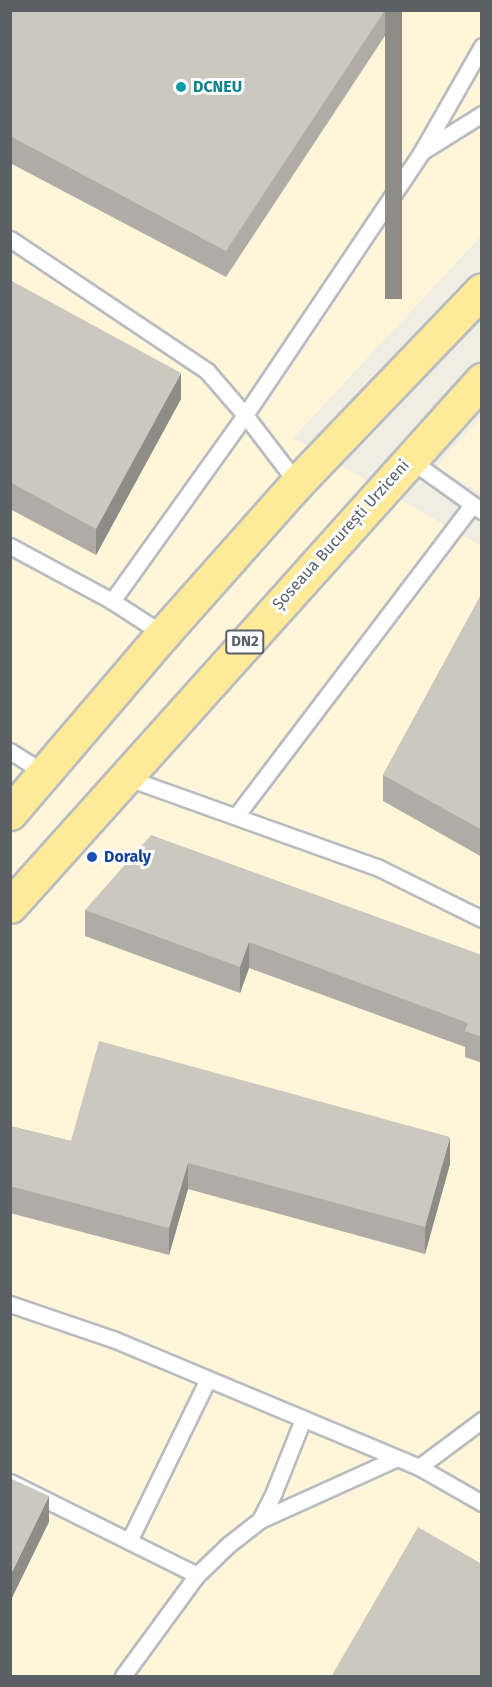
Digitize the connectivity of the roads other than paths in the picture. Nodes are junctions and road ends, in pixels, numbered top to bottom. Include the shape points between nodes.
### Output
1 (482, 46) edge
2 (482, 114) edge
3 (421, 153) junction
4 (10, 239) edge
5 (482, 290) edge
6 (482, 380) edge
7 (245, 415) junction
8 (409, 459) junction
9 (297, 483) junction
10 (477, 508) edge
11 (10, 546) edge
12 (112, 601) junction
13 (163, 633) junction
14 (10, 751) edge
15 (46, 774) junction
16 (125, 777) junction
17 (10, 813) edge
18 (236, 816) junction
19 (10, 906) edge
20 (482, 919) edge
21 (10, 1304) edge
22 (208, 1379) junction
23 (303, 1419) junction
24 (482, 1420) edge
25 (397, 1458) junction
26 (419, 1467) junction
27 (10, 1482) edge
28 (482, 1503) edge
29 (260, 1520) junction
30 (129, 1541) junction
31 (197, 1575) junction
32 (129, 1675) edge

1 - 3 lane
2 - 3 lane
3 - 7 lane
4 - 7 lane via 207,371
5 - 9 highway
6 - 8 highway, Șoseaua București Urziceni / DN2
7 - 9 lane
7 - 12 lane
8 - 10 lane
8 - 16 highway, Șoseaua București Urziceni / DN2
9 - 13 highway
10 - 18 lane
11 - 12 lane
12 - 13 lane
13 - 15 highway
14 - 15 lane
15 - 17 highway
16 - 18 lane
16 - 19 highway, Șoseaua București Urziceni / DN2
18 - 20 lane via 377,867
21 - 22 lane via 113,1339
22 - 23 lane
22 - 30 lane
23 - 25 lane
23 - 29 lane
24 - 26 lane
25 - 26 lane
25 - 29 lane
26 - 28 lane
27 - 30 lane
29 - 31 lane
30 - 31 lane
31 - 32 lane

